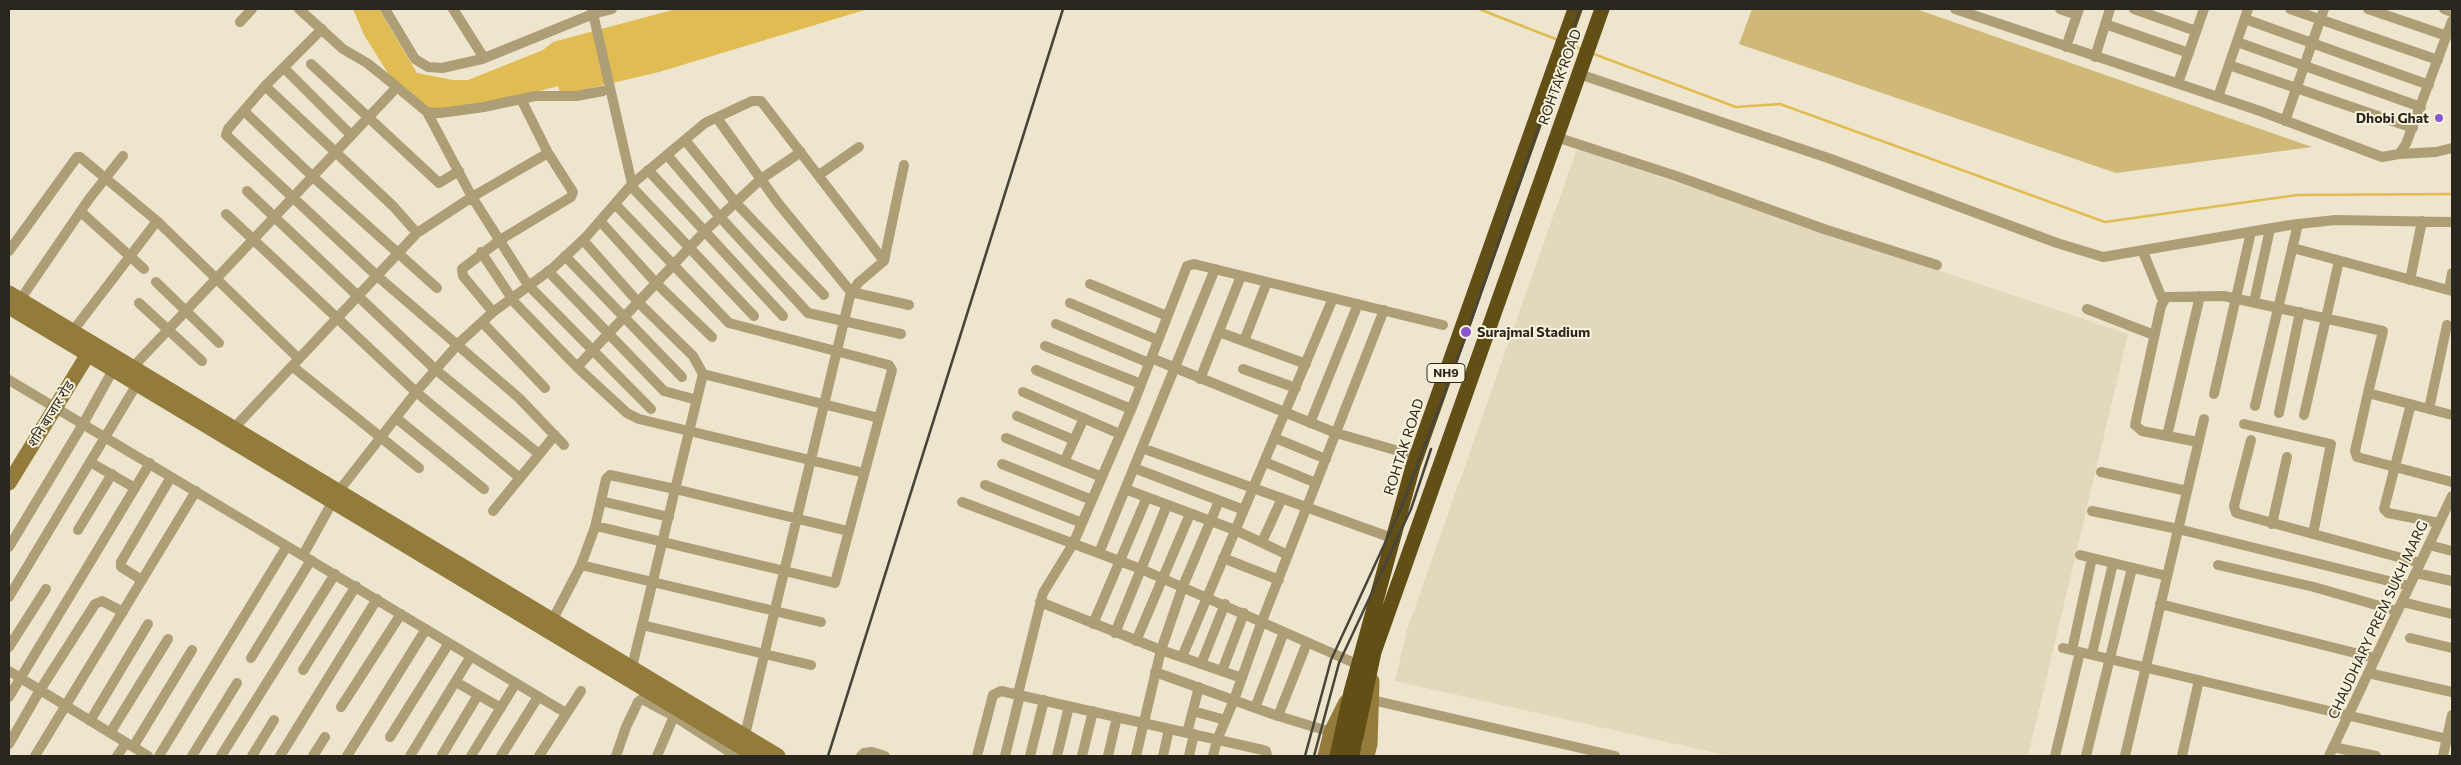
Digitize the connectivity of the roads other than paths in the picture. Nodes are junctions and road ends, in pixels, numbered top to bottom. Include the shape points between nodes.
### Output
1 (252, 9) edge
2 (299, 9) edge
3 (385, 9) edge
4 (453, 9) edge
5 (612, 9) edge
6 (1575, 9) edge
7 (1956, 9) edge
8 (2060, 9) edge
9 (2110, 9) edge
10 (2134, 9) edge
11 (2204, 9) edge
12 (2248, 9) edge
13 (2290, 9) edge
14 (2324, 9) edge
15 (2368, 9) edge
16 (2444, 9) edge
17 (1601, 10) edge
18 (2078, 12) edge
19 (2452, 12) edge
20 (593, 13) edge
21 (2245, 19) junction
22 (2321, 19) junction
23 (2452, 21) edge
24 (240, 22) dead end
25 (2106, 24) junction
26 (322, 29) junction
27 (2196, 31) junction
28 (2447, 36) junction
29 (2237, 42) junction
30 (2312, 43) junction
31 (2066, 47) junction
32 (2188, 53) junction
33 (484, 58) junction
34 (2095, 58) junction
35 (2438, 60) junction
36 (311, 64) dead end
37 (2229, 65) junction
38 (2304, 67) junction
39 (284, 68) junction
40 (1580, 70) junction
41 (2178, 83) junction
42 (2429, 85) junction
43 (265, 86) junction
44 (397, 87) junction
45 (2296, 89) junction
46 (607, 92) junction
47 (2218, 97) junction
48 (521, 99) junction
49 (2421, 106) junction
50 (244, 110) junction
51 (427, 112) junction
52 (368, 118) junction
53 (717, 118) junction
54 (2285, 121) junction
55 (2413, 128) junction
56 (351, 135) junction
57 (1556, 137) junction
58 (685, 140) junction
59 (859, 146) dead end
60 (2452, 148) edge
61 (334, 152) junction
62 (801, 152) junction
63 (548, 153) junction
64 (2399, 154) junction
65 (667, 155) junction
66 (123, 156) dead end
67 (904, 165) dead end
68 (648, 170) junction
69 (459, 171) junction
70 (819, 175) junction
71 (312, 176) junction
72 (105, 179) junction
73 (761, 179) junction
74 (631, 185) junction
75 (247, 191) dead end
76 (292, 197) junction
77 (472, 197) junction
78 (736, 202) junction
79 (615, 204) junction
80 (81, 212) junction
81 (226, 214) dead end
82 (273, 217) junction
83 (720, 217) junction
84 (600, 221) junction
85 (2422, 221) junction
86 (157, 222) junction
87 (2452, 222) edge
88 (2298, 224) junction
89 (2270, 229) junction
90 (704, 232) junction
91 (2251, 232) junction
92 (416, 233) junction
93 (253, 239) junction
94 (500, 240) junction
95 (583, 240) junction
96 (2293, 248) junction
97 (688, 249) junction
98 (9, 251) edge
99 (397, 252) junction
100 (481, 252) junction
101 (2142, 252) junction
102 (129, 256) junction
103 (565, 256) junction
104 (884, 261) junction
105 (2339, 261) junction
106 (1937, 265) dead end
107 (672, 266) junction
108 (144, 269) dead end
109 (1215, 269) junction
110 (548, 271) junction
111 (2452, 273) edge
112 (376, 275) junction
113 (1241, 276) junction
114 (216, 278) junction
115 (2410, 280) junction
116 (156, 282) dead end
117 (1267, 282) junction
118 (656, 283) junction
119 (1090, 284) dead end
120 (528, 285) junction
121 (436, 288) dead end
122 (2451, 290) edge
123 (851, 292) junction
124 (824, 295) dead end
125 (357, 296) junction
126 (2200, 296) junction
127 (1333, 298) junction
128 (2236, 298) junction
129 (510, 299) junction
130 (13, 300) edge
131 (2163, 301) junction
132 (638, 302) junction
133 (2254, 302) junction
134 (1070, 303) dead end
135 (139, 304) dead end
136 (1358, 304) junction
137 (909, 305) dead end
138 (2278, 308) junction
139 (2087, 309) dead end
140 (1384, 310) junction
141 (185, 311) junction
142 (493, 312) junction
143 (2300, 312) junction
144 (754, 316) dead end
145 (784, 316) dead end
146 (1167, 316) junction
147 (336, 318) junction
148 (623, 318) junction
149 (2326, 318) junction
150 (844, 321) junction
151 (482, 322) junction
152 (1056, 324) dead end
153 (2446, 324) dead end
154 (1443, 325) dead end
155 (168, 330) junction
156 (1219, 332) junction
157 (608, 334) junction
158 (901, 334) dead end
159 (2154, 334) junction
160 (712, 337) dead end
161 (1158, 340) junction
162 (1244, 341) junction
163 (219, 343) dead end
164 (84, 344) junction
165 (457, 345) junction
166 (1045, 346) dead end
167 (837, 350) junction
168 (592, 351) junction
169 (1150, 360) junction
170 (202, 361) dead end
171 (296, 362) junction
172 (1306, 364) junction
173 (577, 367) junction
174 (132, 368) junction
175 (1243, 368) dead end
176 (1175, 369) junction
177 (113, 370) junction
178 (436, 370) junction
179 (1036, 370) dead end
180 (703, 374) junction
181 (682, 376) dead end
182 (1200, 379) junction
183 (10, 384) edge
184 (137, 384) junction
185 (1141, 384) junction
186 (545, 388) dead end
187 (1296, 388) junction
188 (416, 392) junction
189 (1023, 392) dead end
190 (2368, 393) junction
191 (2214, 394) dead end
192 (696, 400) junction
193 (2411, 404) junction
194 (51, 405) junction
195 (824, 406) junction
196 (2255, 406) dead end
197 (650, 409) dead end
198 (1131, 409) junction
199 (2429, 409) junction
200 (1286, 413) junction
201 (2278, 413) dead end
202 (2304, 415) dead end
203 (2452, 415) edge
204 (1017, 416) dead end
205 (396, 418) junction
206 (879, 418) junction
207 (1084, 418) junction
208 (2204, 419) dead end
209 (1310, 423) junction
210 (84, 424) junction
211 (2244, 424) dead end
212 (233, 429) junction
213 (689, 432) junction
214 (1336, 433) junction
215 (1120, 434) junction
216 (555, 435) junction
217 (2167, 436) junction
218 (105, 437) junction
219 (381, 437) junction
220 (1006, 438) dead end
221 (1275, 438) junction
222 (1074, 440) junction
223 (2251, 440) dead end
224 (2198, 442) junction
225 (564, 444) dead end
226 (1142, 448) junction
227 (539, 454) junction
228 (1416, 456) junction
229 (2287, 457) dead end
230 (1326, 459) junction
231 (811, 460) junction
232 (90, 462) junction
233 (1064, 462) junction
234 (1265, 462) junction
235 (150, 463) junction
236 (1002, 464) dead end
237 (9, 465) edge
238 (2393, 467) junction
239 (419, 468) dead end
240 (1134, 468) junction
241 (2101, 472) dead end
242 (864, 473) junction
243 (112, 474) junction
244 (171, 477) junction
245 (1102, 477) junction
246 (520, 478) junction
247 (2452, 482) edge
248 (9, 483) edge
249 (1316, 483) junction
250 (985, 485) dead end
251 (1254, 487) junction
252 (135, 488) junction
253 (484, 489) dead end
254 (675, 489) junction
255 (1125, 489) junction
256 (196, 491) junction
257 (2187, 491) junction
258 (2452, 496) edge
259 (336, 497) junction
260 (1147, 497) junction
261 (1282, 498) junction
262 (1092, 500) junction
263 (601, 501) junction
264 (1219, 501) junction
265 (962, 502) dead end
266 (1167, 505) junction
267 (1307, 508) junction
268 (1244, 510) junction
269 (493, 511) dead end
270 (2092, 511) dead end
271 (1190, 514) junction
272 (668, 517) junction
273 (797, 518) junction
274 (1211, 522) junction
275 (1082, 523) junction
276 (2439, 523) junction
277 (2272, 524) junction
278 (596, 526) junction
279 (2178, 529) junction
280 (78, 530) dead end
281 (848, 530) junction
282 (1235, 530) junction
283 (2313, 534) junction
284 (1392, 538) junction
285 (662, 542) junction
286 (1262, 542) junction
287 (1073, 544) junction
288 (2429, 545) junction
289 (287, 546) junction
290 (9, 547) edge
291 (2452, 551) edge
292 (1099, 553) junction
293 (1288, 554) junction
294 (2080, 555) dead end
295 (307, 557) junction
296 (1224, 558) junction
297 (2092, 558) junction
298 (1121, 561) junction
299 (2113, 563) junction
300 (2420, 563) junction
301 (581, 564) junction
302 (2218, 565) dead end
303 (2132, 568) junction
304 (1141, 569) junction
305 (784, 571) junction
306 (2416, 573) junction
307 (335, 574) junction
308 (2167, 576) junction
309 (1162, 577) junction
310 (142, 580) junction
311 (1279, 580) junction
312 (2452, 581) edge
313 (653, 583) junction
314 (356, 586) junction
315 (1183, 586) junction
316 (2409, 586) junction
317 (46, 588) dead end
318 (1207, 596) junction
319 (9, 597) edge
320 (377, 599) junction
321 (1040, 602) junction
322 (1225, 604) junction
323 (2160, 604) junction
324 (2400, 607) junction
325 (122, 612) junction
326 (774, 613) junction
327 (1244, 613) junction
328 (401, 614) junction
329 (2452, 614) edge
330 (553, 619) junction
331 (821, 622) dead end
332 (1262, 622) junction
333 (148, 624) dead end
334 (1093, 624) junction
335 (642, 625) junction
336 (426, 629) junction
337 (1284, 632) junction
338 (1115, 633) junction
339 (2410, 638) dead end
340 (168, 639) dead end
341 (1136, 641) junction
342 (449, 643) junction
343 (1307, 643) junction
344 (9, 647) edge
345 (2452, 648) edge
346 (192, 650) dead end
347 (1161, 650) junction
348 (2072, 650) junction
349 (1374, 652) junction
350 (764, 654) junction
351 (2092, 654) junction
352 (471, 656) junction
353 (1182, 657) junction
354 (251, 658) dead end
355 (2375, 658) junction
356 (2111, 659) junction
357 (1201, 664) junction
358 (811, 665) dead end
359 (1359, 665) junction
360 (632, 667) junction
361 (2145, 667) junction
362 (303, 670) dead end
363 (9, 671) edge
364 (1222, 671) junction
365 (1155, 672) junction
366 (2368, 673) junction
367 (20, 678) junction
368 (1242, 678) junction
369 (2199, 680) junction
370 (456, 682) junction
371 (236, 683) dead end
372 (516, 683) junction
373 (1199, 687) junction
374 (40, 690) junction
375 (581, 690) dead end
376 (2452, 692) edge
377 (478, 695) junction
378 (1019, 695) junction
379 (9, 697) edge
380 (538, 697) junction
381 (1044, 700) junction
382 (1234, 700) junction
383 (1372, 700) junction
384 (65, 706) junction
385 (1069, 706) junction
386 (341, 707) dead end
387 (501, 708) junction
388 (1255, 708) junction
389 (1193, 711) junction
390 (1093, 712) junction
391 (566, 713) junction
392 (2348, 715) junction
393 (2452, 715) edge
394 (674, 716) junction
395 (1278, 716) junction
396 (1117, 717) junction
397 (274, 720) dead end
398 (1225, 720) junction
399 (90, 721) junction
400 (1143, 723) junction
401 (1169, 729) junction
402 (110, 734) junction
403 (1190, 734) junction
404 (1343, 734) junction
405 (745, 735) junction
406 (325, 737) dead end
407 (390, 737) dead end
408 (2450, 739) edge
409 (1217, 740) junction
410 (9, 744) edge
411 (130, 745) junction
412 (1242, 745) junction
413 (2331, 752) edge
414 (442, 755) dead end
415 (35, 756) edge
416 (118, 756) edge
417 (148, 756) edge
418 (159, 756) edge
419 (192, 756) edge
420 (221, 756) edge
421 (252, 756) edge
422 (280, 756) edge
423 (313, 756) edge
424 (347, 756) edge
425 (410, 756) edge
426 (471, 756) edge
427 (501, 756) edge
428 (539, 756) edge
429 (616, 756) edge
430 (657, 756) edge
431 (736, 756) edge
432 (756, 756) edge
433 (778, 756) edge
434 (861, 756) edge
435 (885, 756) edge
436 (977, 756) edge
437 (1005, 756) edge
438 (1030, 756) edge
439 (1057, 756) edge
440 (1082, 756) edge
441 (1108, 756) edge
442 (1136, 756) edge
443 (1163, 756) edge
444 (1189, 756) edge
445 (1213, 756) edge
446 (1240, 756) edge
447 (1267, 756) edge
448 (1325, 756) edge
449 (1337, 756) edge
450 (1352, 756) edge
451 (1367, 756) edge
452 (1615, 756) edge
453 (2055, 756) edge
454 (2086, 756) edge
455 (2125, 756) edge
456 (2182, 756) edge
457 (2376, 756) edge
458 (2443, 756) edge

1 - 24 street
2 - 26 street
3 - 33 street via 421,64 442,68
4 - 33 street
5 - 20 street
6 - 228 highway, ROHTAK ROAD / NH9
7 - 31 street
8 - 18 street
9 - 25 street
10 - 27 street
11 - 27 street
12 - 21 street
13 - 22 street
14 - 22 street
15 - 28 street
16 - 19 street
17 - 40 highway, ROHTAK ROAD / NH9
18 - 31 street
20 - 33 street
20 - 46 street
21 - 29 street
21 - 30 street
22 - 30 street
22 - 35 street
23 - 28 street
25 - 32 street
25 - 34 street
26 - 39 street
26 - 44 street via 343,49
27 - 32 street
28 - 35 street
29 - 37 street
29 - 38 street
30 - 38 street
30 - 42 street
31 - 34 street
32 - 41 street
34 - 41 street
35 - 42 street
36 - 52 street
37 - 45 street
37 - 47 street
38 - 45 street
38 - 49 street
39 - 43 street
39 - 56 street
40 - 57 highway, ROHTAK ROAD / NH9
40 - 101 street via 2086,253 2103,257
41 - 47 street
42 - 49 street
43 - 50 street
43 - 61 street
44 - 51 street
44 - 52 street
45 - 54 street
45 - 55 street
46 - 48 street via 576,96 545,94
46 - 74 street
47 - 54 street
48 - 51 street via 484,107
48 - 63 street
49 - 55 street
50 - 71 street
50 - 76 street via 226,135
51 - 69 street
52 - 56 street
52 - 69 street via 439,183
53 - 58 street via 705,123
53 - 62 street via 752,101 761,101
53 - 73 street
54 - 64 street via 2377,156
55 - 64 street
56 - 61 street
57 - 106 street
57 - 349 highway, ROHTAK ROAD / NH9
58 - 65 street
58 - 78 street
59 - 70 street
60 - 64 street
61 - 71 street
61 - 92 street via 393,206
62 - 70 street
62 - 73 street
63 - 77 street
63 - 94 street via 572,195
65 - 68 street
65 - 83 street
66 - 72 street
67 - 104 street
68 - 74 street
68 - 90 street
69 - 77 street
70 - 104 street
71 - 76 street
71 - 99 street
72 - 80 street
72 - 86 street
72 - 98 street via 77,157
73 - 78 street
73 - 123 street
74 - 79 street
74 - 97 street
75 - 82 street
76 - 82 street
76 - 112 street
77 - 92 street
77 - 94 street
78 - 83 street
78 - 124 street
79 - 84 street
79 - 107 street
80 - 102 street
80 - 130 street
81 - 93 street
82 - 93 street
82 - 125 street
83 - 90 street
83 - 150 street via 805,310
84 - 95 street
84 - 118 street
85 - 87 street
85 - 88 street via 2335,220
85 - 115 street
86 - 102 street
86 - 114 street
88 - 89 street
88 - 96 street
89 - 91 street
89 - 133 street
90 - 97 street
90 - 145 street
91 - 101 street
91 - 128 street
92 - 99 street
93 - 114 street
93 - 147 street
94 - 100 street
94 - 120 street
95 - 103 street
95 - 132 street
96 - 105 street
96 - 138 street
97 - 107 street
97 - 144 street
99 - 112 street
99 - 121 street
100 - 129 street
100 - 142 street via 465,265 462,273
101 - 131 street
102 - 108 street
102 - 164 street
103 - 110 street
103 - 148 street
104 - 123 street
105 - 115 street
105 - 149 street
107 - 118 street
107 - 167 street via 729,322
109 - 113 street
109 - 146 street via 1194,264 1187,266
109 - 176 street
110 - 120 street
110 - 157 street
111 - 122 street
112 - 125 street
112 - 165 street
113 - 117 street
113 - 156 street
114 - 141 street
114 - 171 street
115 - 122 street
116 - 141 street
117 - 127 street
117 - 162 street
118 - 132 street
118 - 160 street
119 - 146 street
120 - 129 street
120 - 168 street
123 - 137 street
123 - 150 street
125 - 147 street
125 - 178 street
126 - 128 street
126 - 131 street via 2166,297
126 - 217 street
127 - 136 street
127 - 172 street
128 - 133 street
128 - 191 street
129 - 142 street
129 - 173 street
130 - 164 street
131 - 159 street
132 - 148 street
132 - 180 street via 693,356
133 - 138 street
134 - 161 street
135 - 155 street
136 - 140 street
136 - 209 street
138 - 143 street
138 - 196 street
139 - 159 street
140 - 154 street
140 - 214 street
141 - 155 street
141 - 163 street
142 - 151 street
143 - 149 street
143 - 201 street
146 - 161 street
147 - 171 street
147 - 188 street
148 - 157 street
148 - 181 street
149 - 190 street via 2383,331
149 - 202 street
150 - 158 street
150 - 167 street
151 - 165 street
151 - 186 street
152 - 169 street
153 - 199 street
155 - 170 street
155 - 174 street
156 - 162 street
156 - 182 street
157 - 168 street
157 - 192 street via 664,391
159 - 217 street via 2134,425 2142,431
161 - 169 street
162 - 172 street
164 - 174 street
164 - 177 street
164 - 194 street, शनि बाजार रोड
165 - 178 street
165 - 216 street via 519,398
166 - 185 street
167 - 195 street
167 - 206 street via 891,367
168 - 173 street
168 - 197 street
169 - 176 street
169 - 185 street
171 - 212 street
171 - 219 street
172 - 187 street
173 - 213 street via 634,417
174 - 212 street
175 - 187 street
176 - 182 street
176 - 226 street
177 - 184 street
177 - 210 street
178 - 188 street
178 - 227 street
179 - 198 street
180 - 192 street
180 - 195 street
182 - 200 street
183 - 194 street
184 - 218 street
184 - 259 street
185 - 198 street
187 - 200 street
188 - 205 street
188 - 246 street
189 - 207 street
190 - 193 street
190 - 238 street via 2356,454
192 - 213 street
193 - 199 street
193 - 238 street
194 - 210 street
194 - 237 street, शनि बाजार रोड
194 - 248 street, शनि बाजार रोड
195 - 206 street
195 - 231 street
198 - 215 street
199 - 203 street
200 - 209 street
200 - 221 street
204 - 222 street
205 - 219 street
205 - 253 street
206 - 242 street
207 - 215 street
207 - 222 street
208 - 224 street
209 - 214 street
210 - 218 street
210 - 290 street
211 - 283 street via 2332,444
212 - 259 street
213 - 231 street
213 - 254 street
214 - 228 street
214 - 230 street
215 - 245 street
216 - 225 street
216 - 227 street
217 - 224 street
218 - 232 street
218 - 235 street
219 - 239 street
219 - 259 street
220 - 233 street
221 - 230 street
221 - 234 street
222 - 233 street
223 - 277 street via 2234,509 2240,515
224 - 257 street
226 - 240 street
226 - 251 street
227 - 246 street
228 - 284 highway, ROHTAK ROAD / NH9
229 - 277 street
230 - 249 street
231 - 242 street
231 - 273 street
232 - 243 street
232 - 319 street
233 - 245 street
234 - 249 street
234 - 251 street
235 - 244 street
235 - 252 street
236 - 262 street
238 - 247 street
238 - 276 street via 2385,511
240 - 255 street
240 - 264 street
241 - 257 street
242 - 281 street
243 - 252 street
243 - 280 street
244 - 256 street
244 - 310 street via 120,562 121,567
245 - 262 street
246 - 269 street
249 - 267 street
250 - 275 street
251 - 261 street
251 - 268 street
252 - 367 street
254 - 263 street via 610,475
254 - 272 street
254 - 273 street
255 - 260 street
255 - 292 street
256 - 289 street
256 - 310 street
257 - 279 street
258 - 276 street, CHAUDHARY PREM SUKH MARG
259 - 295 street
259 - 330 street
259 - 432 street
260 - 266 street
260 - 298 street
261 - 267 street
261 - 286 street
262 - 275 street
263 - 272 street
263 - 278 street
264 - 268 street
264 - 274 street
265 - 287 street
266 - 271 street
266 - 304 street
267 - 284 street
267 - 293 street
268 - 282 street
270 - 279 street
271 - 274 street
271 - 309 street
272 - 285 street
273 - 281 street
273 - 305 street
274 - 282 street
274 - 315 street
275 - 287 street
276 - 288 street, CHAUDHARY PREM SUKH MARG
277 - 283 street
278 - 285 street
278 - 301 street
279 - 308 street
279 - 316 street
281 - 305 street via 835,583
282 - 286 street
282 - 296 street
283 - 300 street
284 - 359 highway, ROHTAK ROAD / NH9
285 - 305 street
285 - 313 street
286 - 293 street
287 - 292 street
287 - 321 street
288 - 291 street
288 - 300 street, CHAUDHARY PREM SUKH MARG
289 - 295 street
289 - 418 street
292 - 298 street
293 - 311 street
294 - 297 street
295 - 307 street
295 - 354 street
296 - 311 street
296 - 318 street
297 - 299 street
297 - 348 street
298 - 304 street
298 - 334 street
299 - 303 street
299 - 351 street
300 - 306 street, CHAUDHARY PREM SUKH MARG
301 - 313 street
301 - 330 street
302 - 324 street
303 - 308 street
303 - 356 street
304 - 309 street
304 - 338 street
305 - 326 street
306 - 312 street
306 - 316 street, CHAUDHARY PREM SUKH MARG
307 - 314 street
307 - 420 street
308 - 323 street
309 - 315 street
309 - 341 street
310 - 325 street
311 - 332 street
313 - 326 street
313 - 335 street
314 - 320 street
314 - 362 street
315 - 318 street
315 - 347 street
316 - 324 street, CHAUDHARY PREM SUKH MARG
317 - 344 street
318 - 322 street
318 - 353 street
320 - 328 street
320 - 422 street
321 - 334 street
321 - 378 street
322 - 327 street
322 - 357 street
323 - 355 street
323 - 361 street
324 - 329 street
324 - 355 street, CHAUDHARY PREM SUKH MARG
325 - 374 street via 102,601 96,604
325 - 384 street
326 - 331 street
326 - 350 street
327 - 332 street
327 - 364 street
328 - 336 street
328 - 386 street
330 - 360 street
332 - 337 street
332 - 368 street
333 - 399 street
334 - 338 street
335 - 350 street
335 - 360 street
336 - 342 street
336 - 424 street
337 - 343 street
337 - 388 street
338 - 341 street
339 - 345 street
340 - 402 street
341 - 347 street
342 - 352 street
342 - 407 street
343 - 359 street
343 - 395 street
346 - 411 street
347 - 353 street
347 - 365 street
348 - 351 street
348 - 453 street
349 - 383 street, ROHTAK ROAD
349 - 404 highway, NH9
350 - 358 street
350 - 405 street
351 - 356 street
352 - 370 street
352 - 372 street
353 - 357 street
355 - 366 street, CHAUDHARY PREM SUKH MARG
356 - 361 street
356 - 454 street
357 - 364 street
359 - 404 highway, ROHTAK ROAD / NH9
360 - 405 street
361 - 369 street
361 - 455 street
363 - 367 street
364 - 368 street
365 - 373 street
365 - 400 street
366 - 376 street
366 - 392 street, CHAUDHARY PREM SUKH MARG
367 - 374 street
367 - 379 street
368 - 382 street
369 - 392 street
369 - 456 street
370 - 377 street
370 - 425 street
371 - 419 street
372 - 380 street
372 - 387 street
373 - 382 street
373 - 389 street
374 - 384 street
374 - 410 street
375 - 391 street
377 - 387 street
377 - 414 street
378 - 381 street
378 - 436 street via 1001,691 993,694
378 - 437 street
380 - 391 street
380 - 427 street
381 - 385 street
381 - 438 street
382 - 388 street
382 - 398 street
383 - 451 street, ROHTAK ROAD
383 - 452 street
384 - 399 street
384 - 415 street
385 - 390 street
385 - 439 street
387 - 426 street
388 - 395 street
389 - 398 street
389 - 403 street
390 - 396 street
390 - 440 street
391 - 428 street
392 - 408 street
392 - 413 street, CHAUDHARY PREM SUKH MARG
393 - 408 street
394 - 429 street via 640,700
394 - 430 street
394 - 431 street
395 - 404 street
396 - 400 street
396 - 441 street
397 - 421 street
398 - 409 street
399 - 402 street
400 - 401 street
400 - 442 street
401 - 403 street
401 - 443 street
402 - 411 street
403 - 409 street
403 - 444 street
404 - 448 street
404 - 449 highway, NH9
404 - 450 highway, NH9
405 - 433 street
406 - 423 street
408 - 458 street
409 - 412 street
409 - 445 street
411 - 416 street
411 - 417 street
412 - 446 street
412 - 447 street via 1266,751
413 - 457 street
434 - 435 street via 872,752

